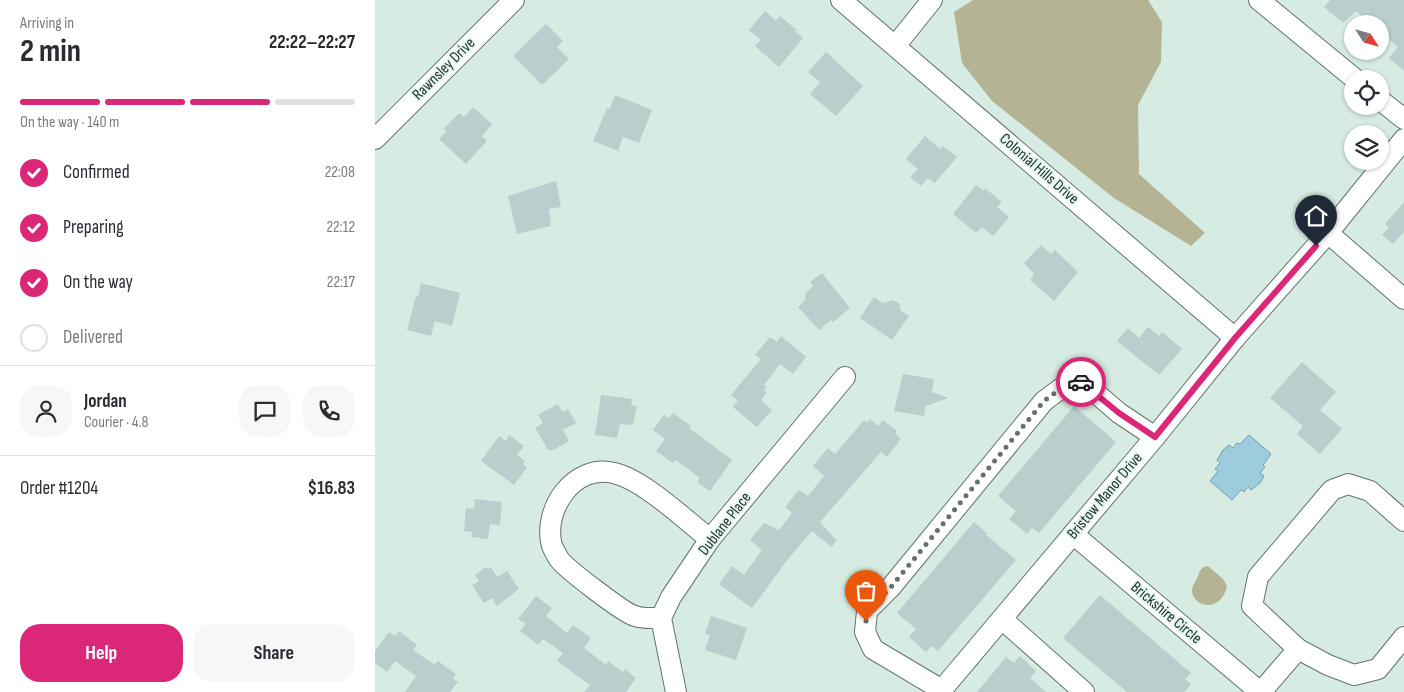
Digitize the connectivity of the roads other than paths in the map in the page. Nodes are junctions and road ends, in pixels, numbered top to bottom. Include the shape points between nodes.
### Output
1 (514, 0) edge
2 (841, 0) edge
3 (932, 0) edge
4 (1259, 0) edge
5 (896, 45) junction
6 (1344, 70) edge
7 (1389, 108) edge
8 (1404, 120) edge
9 (375, 139) edge
10 (1404, 139) edge
11 (1328, 233) junction
12 (1404, 299) edge
13 (1235, 338) junction
14 (845, 377) dead end
15 (1155, 437) junction
16 (1404, 521) edge
17 (1073, 534) junction
18 (710, 540) junction
19 (661, 618) junction
20 (1002, 619) junction
21 (1404, 637) edge
22 (1298, 649) junction
23 (941, 691) edge
24 (676, 692) edge
25 (1084, 692) edge
26 (1260, 692) edge

1 - 9 street, Rawnsley Drive
2 - 5 street, Colonial Hills Drive
3 - 5 street
4 - 6 street
5 - 13 street, Colonial Hills Drive
7 - 8 street
10 - 11 street, Bristow Manor Drive
11 - 12 street
11 - 13 street, Bristow Manor Drive
13 - 15 street, Bristow Manor Drive
14 - 18 street, Dublane Place
15 - 17 street, Bristow Manor Drive
15 - 23 street via 1119,413 1083,382 1071,381 1044,401 891,587 867,611 865,632 873,649
16 - 22 street via 1370,491 1348,484 1332,490 1258,577 1252,606
17 - 20 street, Bristow Manor Drive
17 - 26 street, Brickshire Circle
18 - 19 street, Dublane Place via 671,597
18 - 19 street via 633,480 613,472 593,473 581,478 556,504 550,525 553,546 560,560 599,593 634,616
19 - 24 street
20 - 23 street, Bristow Manor Drive
20 - 25 street
21 - 22 street via 1378,669 1354,675
22 - 26 street

